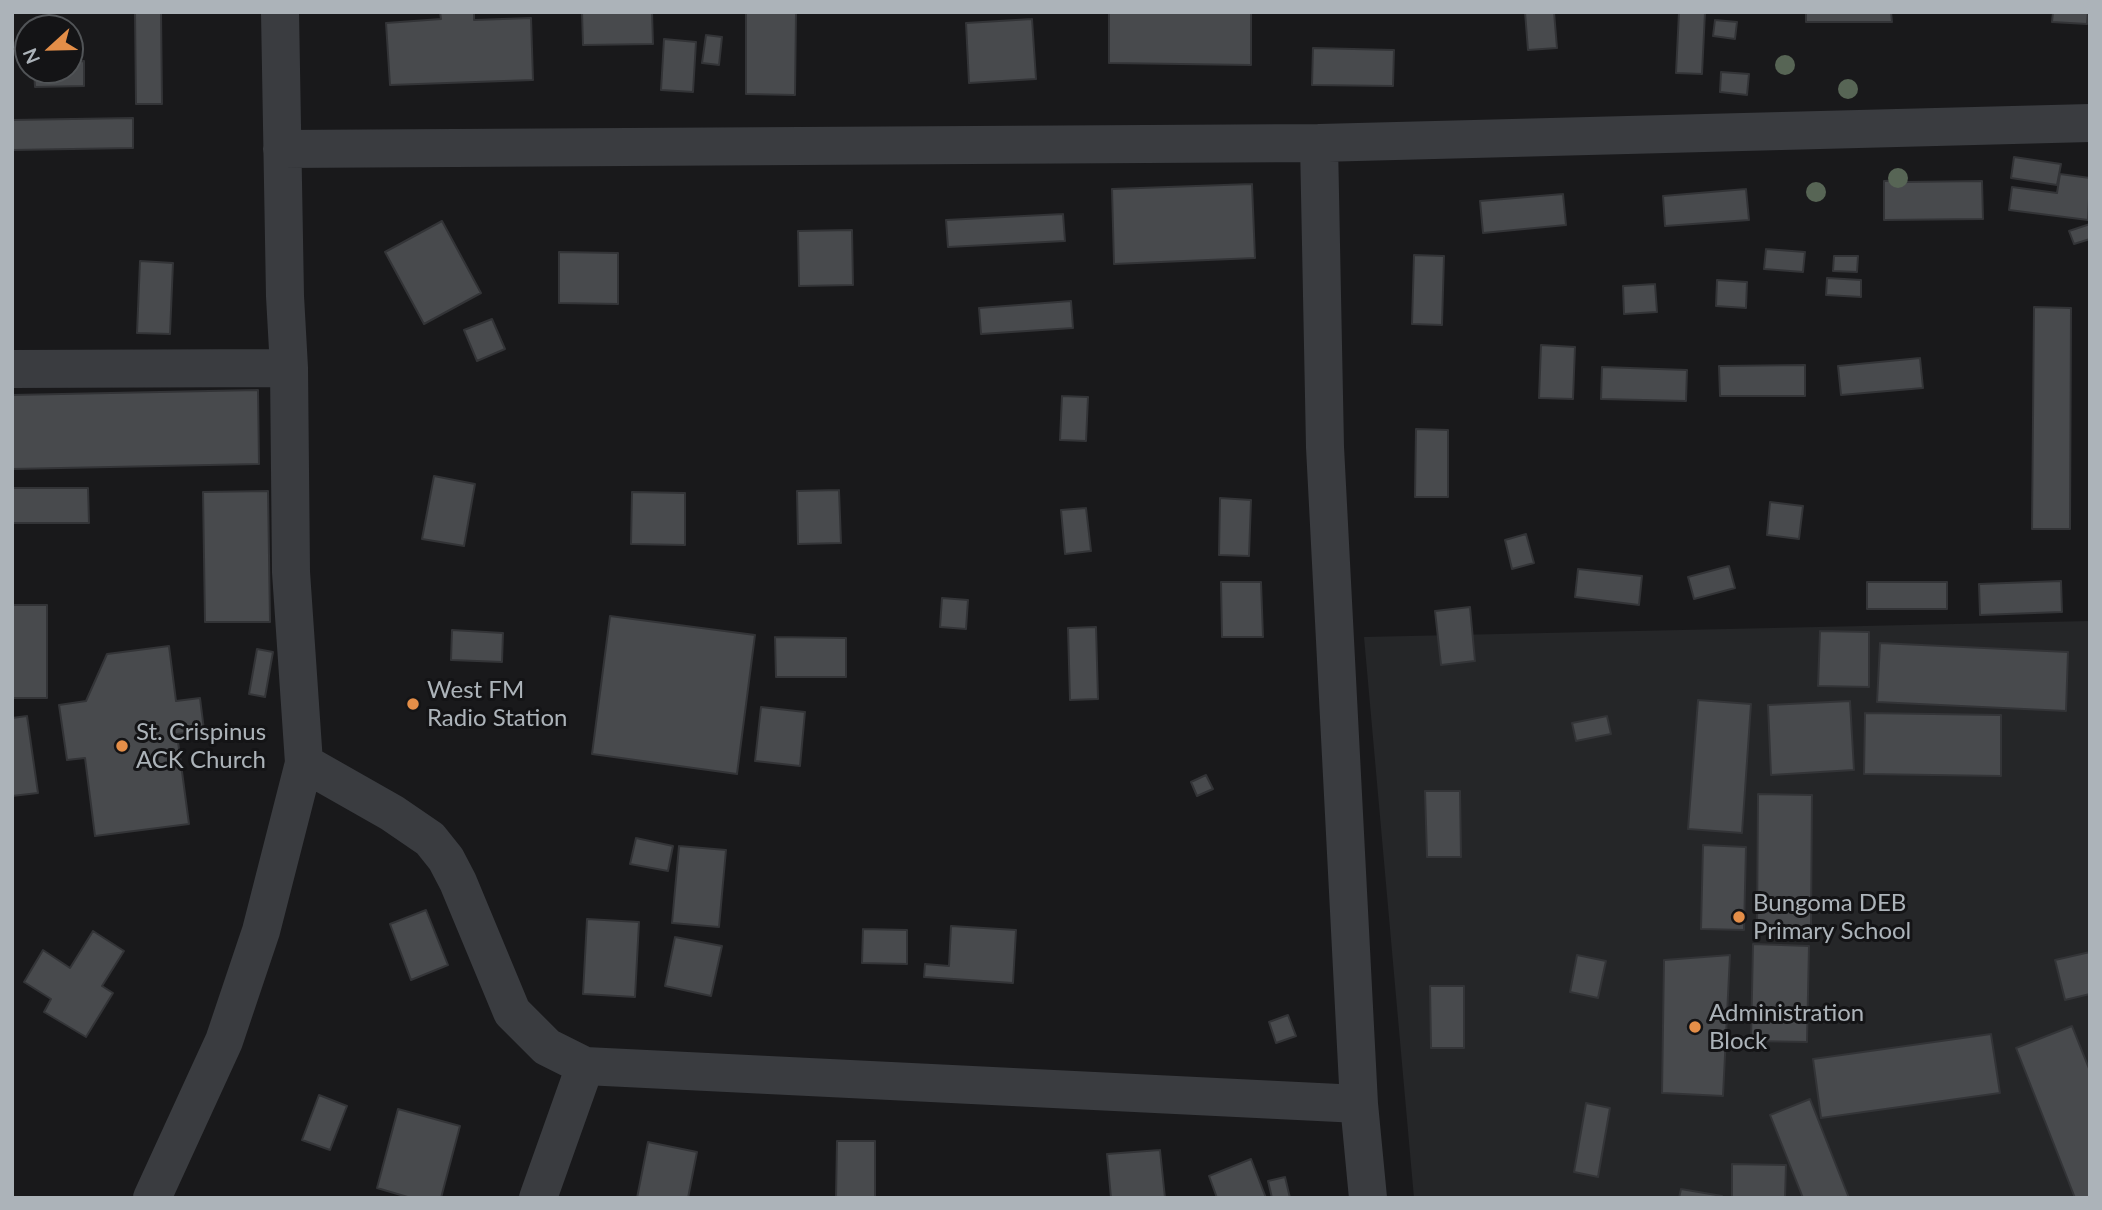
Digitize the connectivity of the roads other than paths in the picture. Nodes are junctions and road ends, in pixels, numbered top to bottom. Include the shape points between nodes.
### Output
1 (280, 12) edge
2 (2090, 123) edge
3 (1319, 143) junction
4 (282, 149) junction
5 (289, 368) junction
6 (12, 369) edge
7 (304, 763) junction
8 (585, 1066) junction
9 (1359, 1104) junction
10 (152, 1198) edge
11 (538, 1198) edge
12 (1368, 1198) edge

1 - 4 street
2 - 3 street
3 - 4 street
3 - 9 street via 1325,447
4 - 5 street
5 - 6 street
5 - 7 street via 291,572
7 - 8 street via 430,839 458,882 512,1012 547,1047
7 - 10 street via 261,931 224,1041
8 - 9 street
8 - 11 street
9 - 12 street

